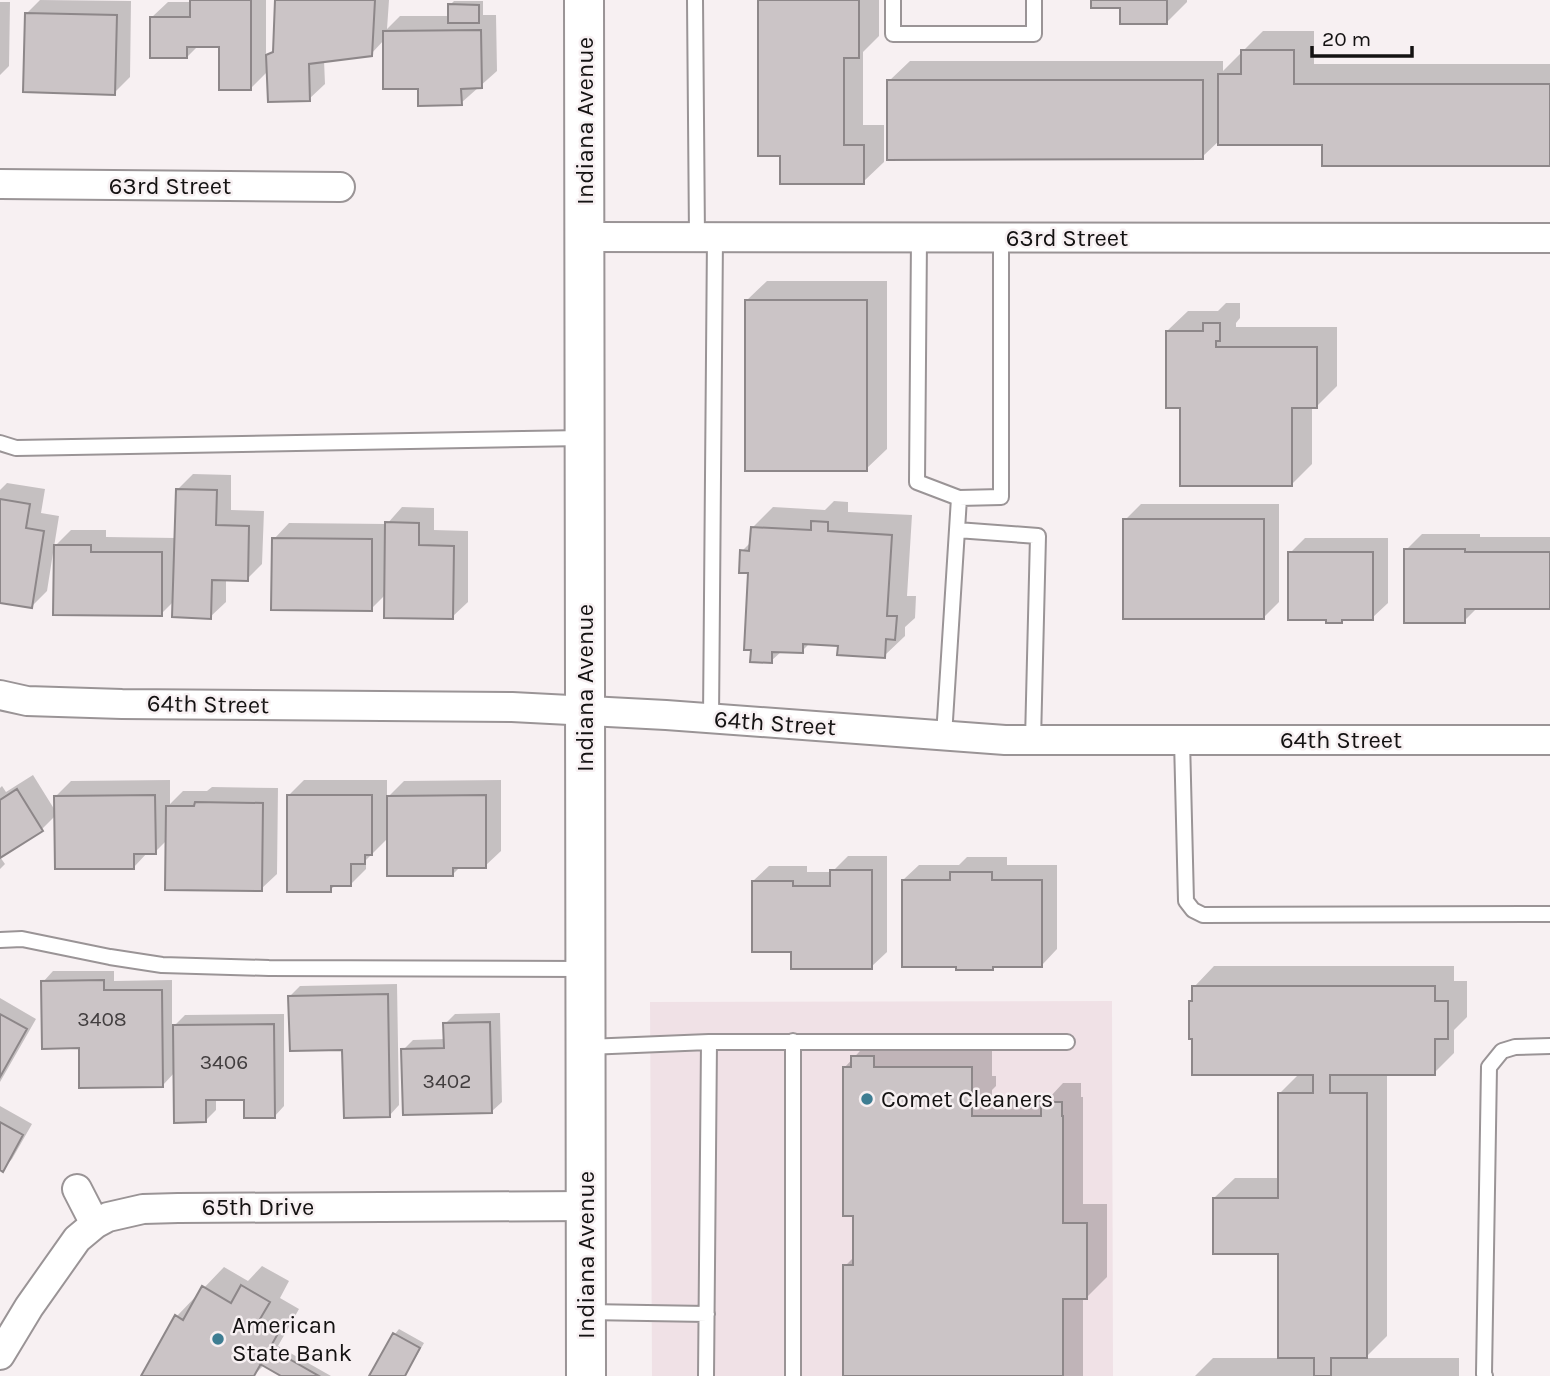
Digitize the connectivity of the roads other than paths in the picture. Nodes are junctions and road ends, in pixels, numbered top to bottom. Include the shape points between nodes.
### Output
1 (584, 0) edge
2 (695, 0) edge
3 (893, 0) edge
4 (1034, 0) edge
5 (0, 184) edge
6 (340, 187) dead end
7 (585, 237) junction
8 (706, 237) junction
9 (919, 238) junction
10 (1001, 238) junction
11 (1550, 239) edge
12 (585, 438) junction
13 (0, 443) edge
14 (959, 498) junction
15 (957, 530) junction
16 (0, 695) edge
17 (585, 712) junction
18 (711, 719) junction
19 (944, 736) junction
20 (1033, 740) junction
21 (1182, 740) junction
22 (1550, 740) edge
23 (1550, 914) edge
24 (0, 940) edge
25 (585, 969) junction
26 (793, 1041) junction
27 (709, 1042) junction
28 (1067, 1042) dead end
29 (1550, 1046) edge
30 (586, 1047) junction
31 (77, 1189) dead end
32 (586, 1206) junction
33 (95, 1224) junction
34 (586, 1311) junction
35 (707, 1314) junction
36 (0, 1354) edge
37 (586, 1376) edge
38 (706, 1376) edge
39 (793, 1376) edge
40 (1485, 1376) edge

1 - 7 main road, Indiana Avenue
2 - 8 lane
3 - 4 lane via 893,34 1034,34
5 - 6 street, 63rd Street
7 - 8 street, 63rd Street
7 - 12 main road, Indiana Avenue
8 - 9 street, 63rd Street
8 - 18 lane
9 - 10 street, 63rd Street
9 - 14 lane via 917,482
10 - 11 street, 63rd Street
10 - 14 lane via 1001,497
12 - 13 lane via 16,448
12 - 17 main road, Indiana Avenue
14 - 15 lane
15 - 19 lane
15 - 20 lane via 1038,536
16 - 17 street, 64th Street via 27,701
17 - 18 street, 64th Street
17 - 25 main road, Indiana Avenue
18 - 19 street, 64th Street
19 - 20 street, 64th Street
20 - 21 street, 64th Street
21 - 22 street, 64th Street
21 - 23 lane via 1186,901 1203,915
24 - 25 lane via 22,939 162,965
25 - 30 main road, Indiana Avenue
26 - 27 lane
26 - 28 lane
26 - 39 lane
27 - 30 lane
27 - 35 lane
29 - 40 lane via 1502,1051 1489,1067
30 - 32 main road, Indiana Avenue
31 - 33 street
32 - 33 street, 65th Drive via 143,1209
32 - 34 main road, Indiana Avenue
33 - 36 street, 65th Drive via 77,1239
34 - 35 lane
34 - 37 main road, Indiana Avenue
35 - 38 lane

